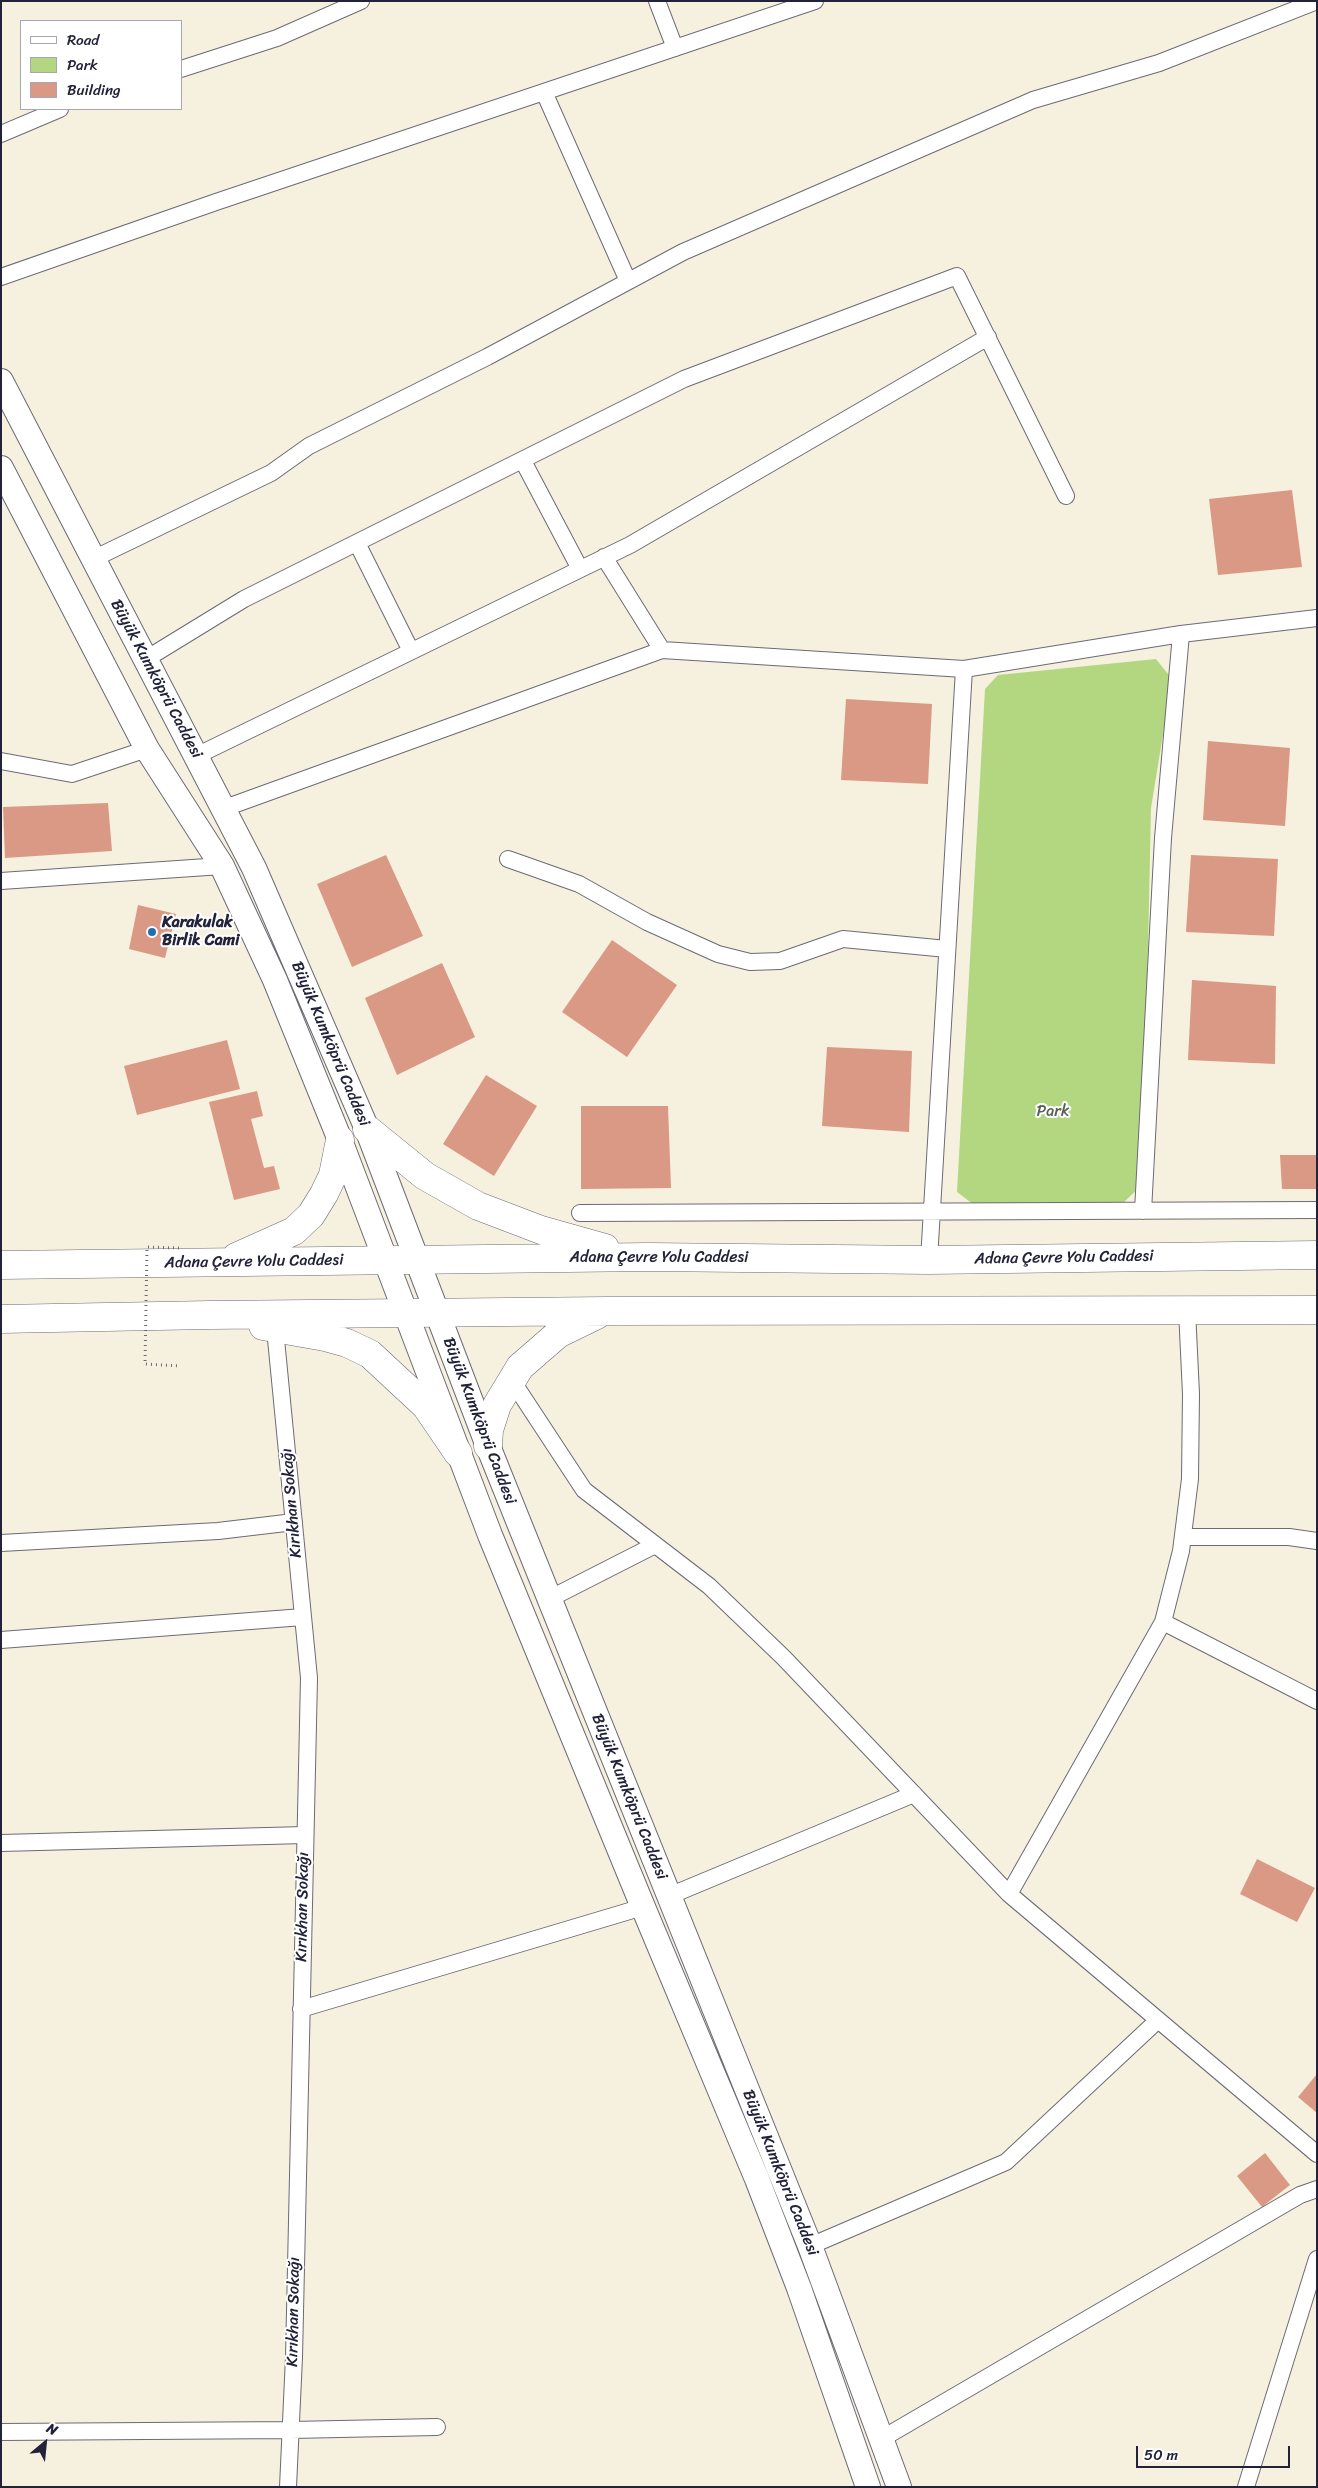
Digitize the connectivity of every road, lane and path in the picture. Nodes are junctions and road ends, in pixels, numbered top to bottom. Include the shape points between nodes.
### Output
1 (361, 1) edge
2 (657, 1) edge
3 (815, 1) edge
4 (1317, 1) edge
5 (675, 48) junction
6 (182, 69) edge
7 (544, 92) junction
8 (58, 110) edge
9 (1, 134) edge
10 (1, 278) edge
11 (628, 281) junction
12 (988, 337) junction
13 (1, 381) edge
14 (523, 461) junction
15 (1, 468) edge
16 (1066, 496) dead end
17 (357, 544) junction
18 (604, 557) junction
19 (93, 559) junction
20 (580, 569) junction
21 (1317, 618) edge
22 (1181, 634) junction
23 (662, 650) junction
24 (411, 651) junction
25 (146, 658) junction
26 (964, 669) junction
27 (147, 749) junction
28 (196, 756) junction
29 (1, 761) edge
30 (222, 809) junction
31 (508, 859) dead end
32 (222, 866) junction
33 (1, 881) edge
34 (947, 949) junction
35 (367, 1129) junction
36 (340, 1140) junction
37 (1317, 1210) edge
38 (1143, 1211) junction
39 (932, 1212) junction
40 (580, 1213) dead end
41 (179, 1248) dead end
42 (1317, 1256) edge
43 (648, 1257) junction
44 (417, 1260) junction
45 (929, 1260) junction
46 (386, 1261) junction
47 (221, 1263) junction
48 (1, 1265) edge
49 (1187, 1310) junction
50 (1317, 1310) edge
51 (607, 1311) junction
52 (405, 1313) junction
53 (437, 1313) junction
54 (210, 1315) junction
55 (1, 1319) edge
56 (275, 1329) junction
57 (180, 1366) dead end
58 (511, 1379) junction
59 (488, 1446) junction
60 (458, 1453) junction
61 (294, 1522) junction
62 (1183, 1537) junction
63 (1317, 1541) edge
64 (1, 1543) edge
65 (656, 1545) junction
66 (549, 1599) junction
67 (303, 1617) junction
68 (1163, 1622) junction
69 (1, 1640) edge
70 (1317, 1700) edge
71 (914, 1794) junction
72 (305, 1835) junction
73 (1, 1843) edge
74 (1009, 1894) junction
75 (669, 1896) junction
76 (643, 1907) junction
77 (301, 2009) junction
78 (1157, 2021) junction
79 (1317, 2154) edge
80 (1317, 2189) edge
81 (810, 2246) junction
82 (1317, 2259) edge
83 (436, 2427) dead end
84 (291, 2430) junction
85 (1, 2432) edge
86 (882, 2438) junction
87 (288, 2487) edge
88 (868, 2487) edge
89 (899, 2487) edge
90 (1246, 2487) edge

1 - 6 street via 277,38
2 - 5 street
3 - 5 street
4 - 11 street via 1159,63 1033,100 683,252
5 - 7 street
7 - 10 street
7 - 11 street
8 - 9 street
11 - 19 street via 487,357 309,446 271,473
12 - 14 street via 957,276 684,379
12 - 16 street
12 - 18 street
13 - 19 main road, Büyük Kumköprü Caddesi
14 - 17 street
14 - 20 street
15 - 27 main road, Büyük Kumköprü Caddesi
17 - 24 street
17 - 25 street via 244,599
18 - 20 street
18 - 23 street
19 - 25 main road, Büyük Kumköprü Caddesi
20 - 24 street
21 - 22 street
22 - 26 street
22 - 38 street via 1163,838
23 - 26 street
23 - 30 street
24 - 28 street
25 - 28 main road, Büyük Kumköprü Caddesi
26 - 34 street
27 - 29 street via 72,774
27 - 32 main road, Büyük Kumköprü Caddesi
28 - 30 main road, Büyük Kumköprü Caddesi
30 - 35 main road, Büyük Kumköprü Caddesi via 254,868
31 - 34 street via 579,884 647,922 718,954 750,962 780,961 843,939
32 - 33 street
32 - 36 main road, Büyük Kumköprü Caddesi via 278,988
34 - 39 street
35 - 43 highway via 425,1176 478,1206 576,1240
35 - 44 main road, Büyük Kumköprü Caddesi
36 - 46 main road, Büyük Kumköprü Caddesi
36 - 47 highway via 333,1175 310,1215 294,1231
37 - 38 street
38 - 39 street
39 - 40 street
39 - 45 street
41 - 57 path, bridge via 147,1247 145,1364
42 - 45 highway, Adana Çevre Yolu Caddesi
43 - 44 highway, Adana Çevre Yolu Caddesi
43 - 45 highway, Adana Çevre Yolu Caddesi
44 - 46 highway, Adana Çevre Yolu Caddesi
44 - 53 main road, Büyük Kumköprü Caddesi
46 - 47 highway, Adana Çevre Yolu Caddesi
46 - 52 main road, Büyük Kumköprü Caddesi
47 - 48 highway, Adana Çevre Yolu Caddesi
49 - 50 highway
49 - 51 highway
49 - 62 street via 1191,1394 1190,1479
51 - 53 highway
51 - 58 highway via 558,1334 531,1356
52 - 53 highway
52 - 54 highway
52 - 60 main road, Büyük Kumköprü Caddesi
53 - 59 main road, Büyük Kumköprü Caddesi
54 - 55 highway
54 - 56 highway
56 - 60 highway via 347,1343 370,1354 426,1406
56 - 61 street, Kırıkhan Sokağı
58 - 59 highway via 492,1417
58 - 65 street via 584,1490
59 - 66 main road, Büyük Kumköprü Caddesi
60 - 76 main road, Büyük Kumköprü Caddesi
61 - 64 street via 218,1531
61 - 67 street, Kırıkhan Sokağı
62 - 63 street via 1289,1537
62 - 68 street
65 - 66 street
65 - 71 street via 709,1586 784,1658
66 - 75 main road, Büyük Kumköprü Caddesi
67 - 69 street
67 - 72 street, Kırıkhan Sokağı via 308,1678
68 - 70 street
68 - 74 street
71 - 74 street
71 - 75 street
72 - 73 street
72 - 77 street, Kırıkhan Sokağı
74 - 78 street
75 - 81 main road, Büyük Kumköprü Caddesi
76 - 77 street
76 - 88 main road, Büyük Kumköprü Caddesi via 800,2288
77 - 84 street, Kırıkhan Sokağı
78 - 79 street
78 - 81 street via 1006,2162
80 - 86 street via 1292,2200
81 - 86 main road, Büyük Kumköprü Caddesi
82 - 90 street
83 - 84 street
84 - 85 street
84 - 87 street, Kırıkhan Sokağı
86 - 89 main road, Büyük Kumköprü Caddesi

